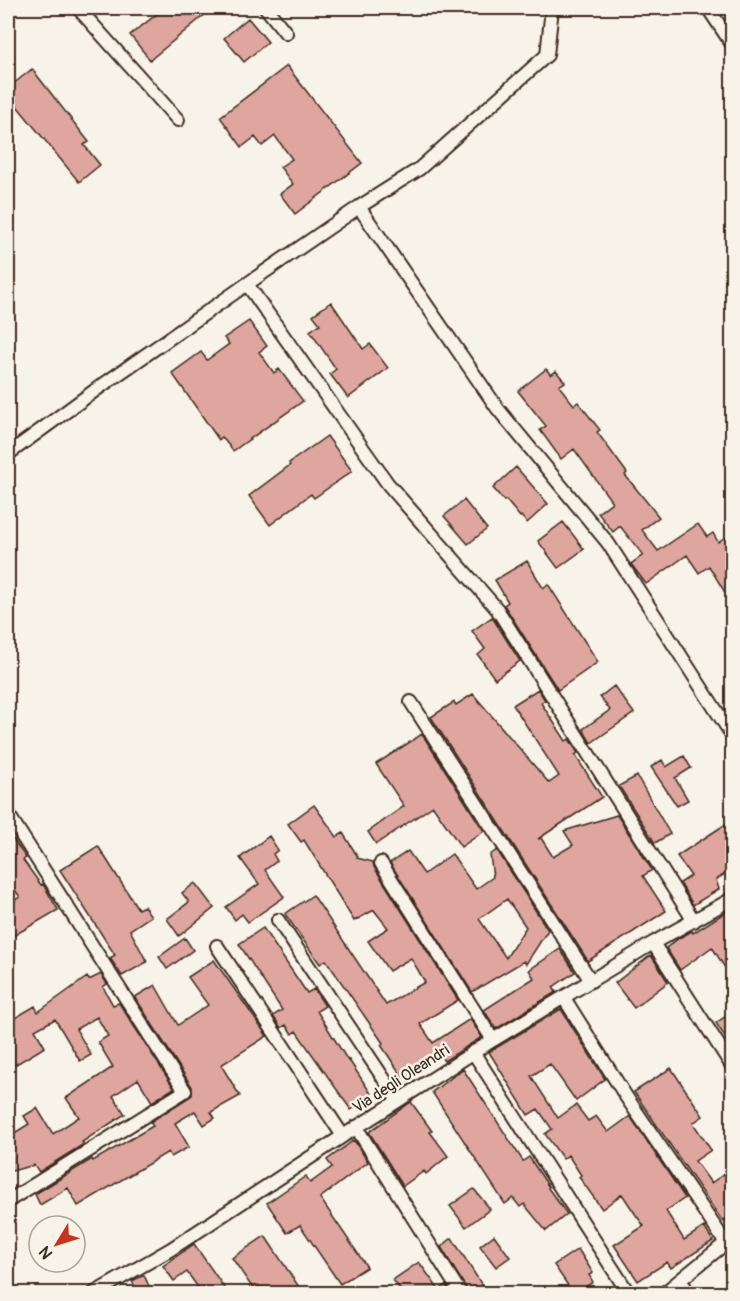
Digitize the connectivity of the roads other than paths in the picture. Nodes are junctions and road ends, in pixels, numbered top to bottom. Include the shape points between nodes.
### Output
1 (78, 8) edge
2 (266, 8) edge
3 (552, 8) edge
4 (708, 8) edge
5 (286, 33) dead end
6 (732, 44) edge
7 (178, 120) dead end
8 (359, 207) junction
9 (247, 284) junction
10 (8, 454) edge
11 (411, 702) dead end
12 (732, 735) edge
13 (8, 814) edge
14 (381, 863) dead end
15 (732, 899) edge
16 (278, 921) dead end
17 (694, 921) junction
18 (652, 943) junction
19 (217, 946) dead end
20 (591, 981) junction
21 (564, 998) junction
22 (493, 1040) junction
23 (474, 1052) junction
24 (732, 1066) edge
25 (398, 1100) junction
26 (357, 1127) junction
27 (343, 1136) junction
28 (8, 1201) edge
29 (729, 1241) edge
30 (681, 1281) junction
31 (93, 1293) edge
32 (460, 1293) edge
33 (629, 1293) edge
34 (663, 1293) edge
35 (689, 1293) edge

1 - 7 street
2 - 5 street
3 - 8 street via 547,55 419,169
4 - 6 street
8 - 9 street
8 - 12 street via 498,409 608,543
9 - 10 street
9 - 17 street via 388,484 497,609
11 - 20 street
13 - 28 street via 185,1090
14 - 22 street
15 - 17 street, Via degli Oleandri
16 - 25 street
17 - 18 street, Via degli Oleandri
18 - 20 street, Via degli Oleandri
18 - 24 street
19 - 27 street
20 - 21 street, Via degli Oleandri
21 - 22 street, Via degli Oleandri
21 - 29 street via 627,1098
22 - 23 street, Via degli Oleandri
23 - 25 street, Via degli Oleandri
23 - 33 street
25 - 26 street, Via degli Oleandri
26 - 27 street, Via degli Oleandri
26 - 32 street
27 - 31 street, Via degli Oleandri via 171,1249
29 - 30 street
30 - 34 street
30 - 35 street

